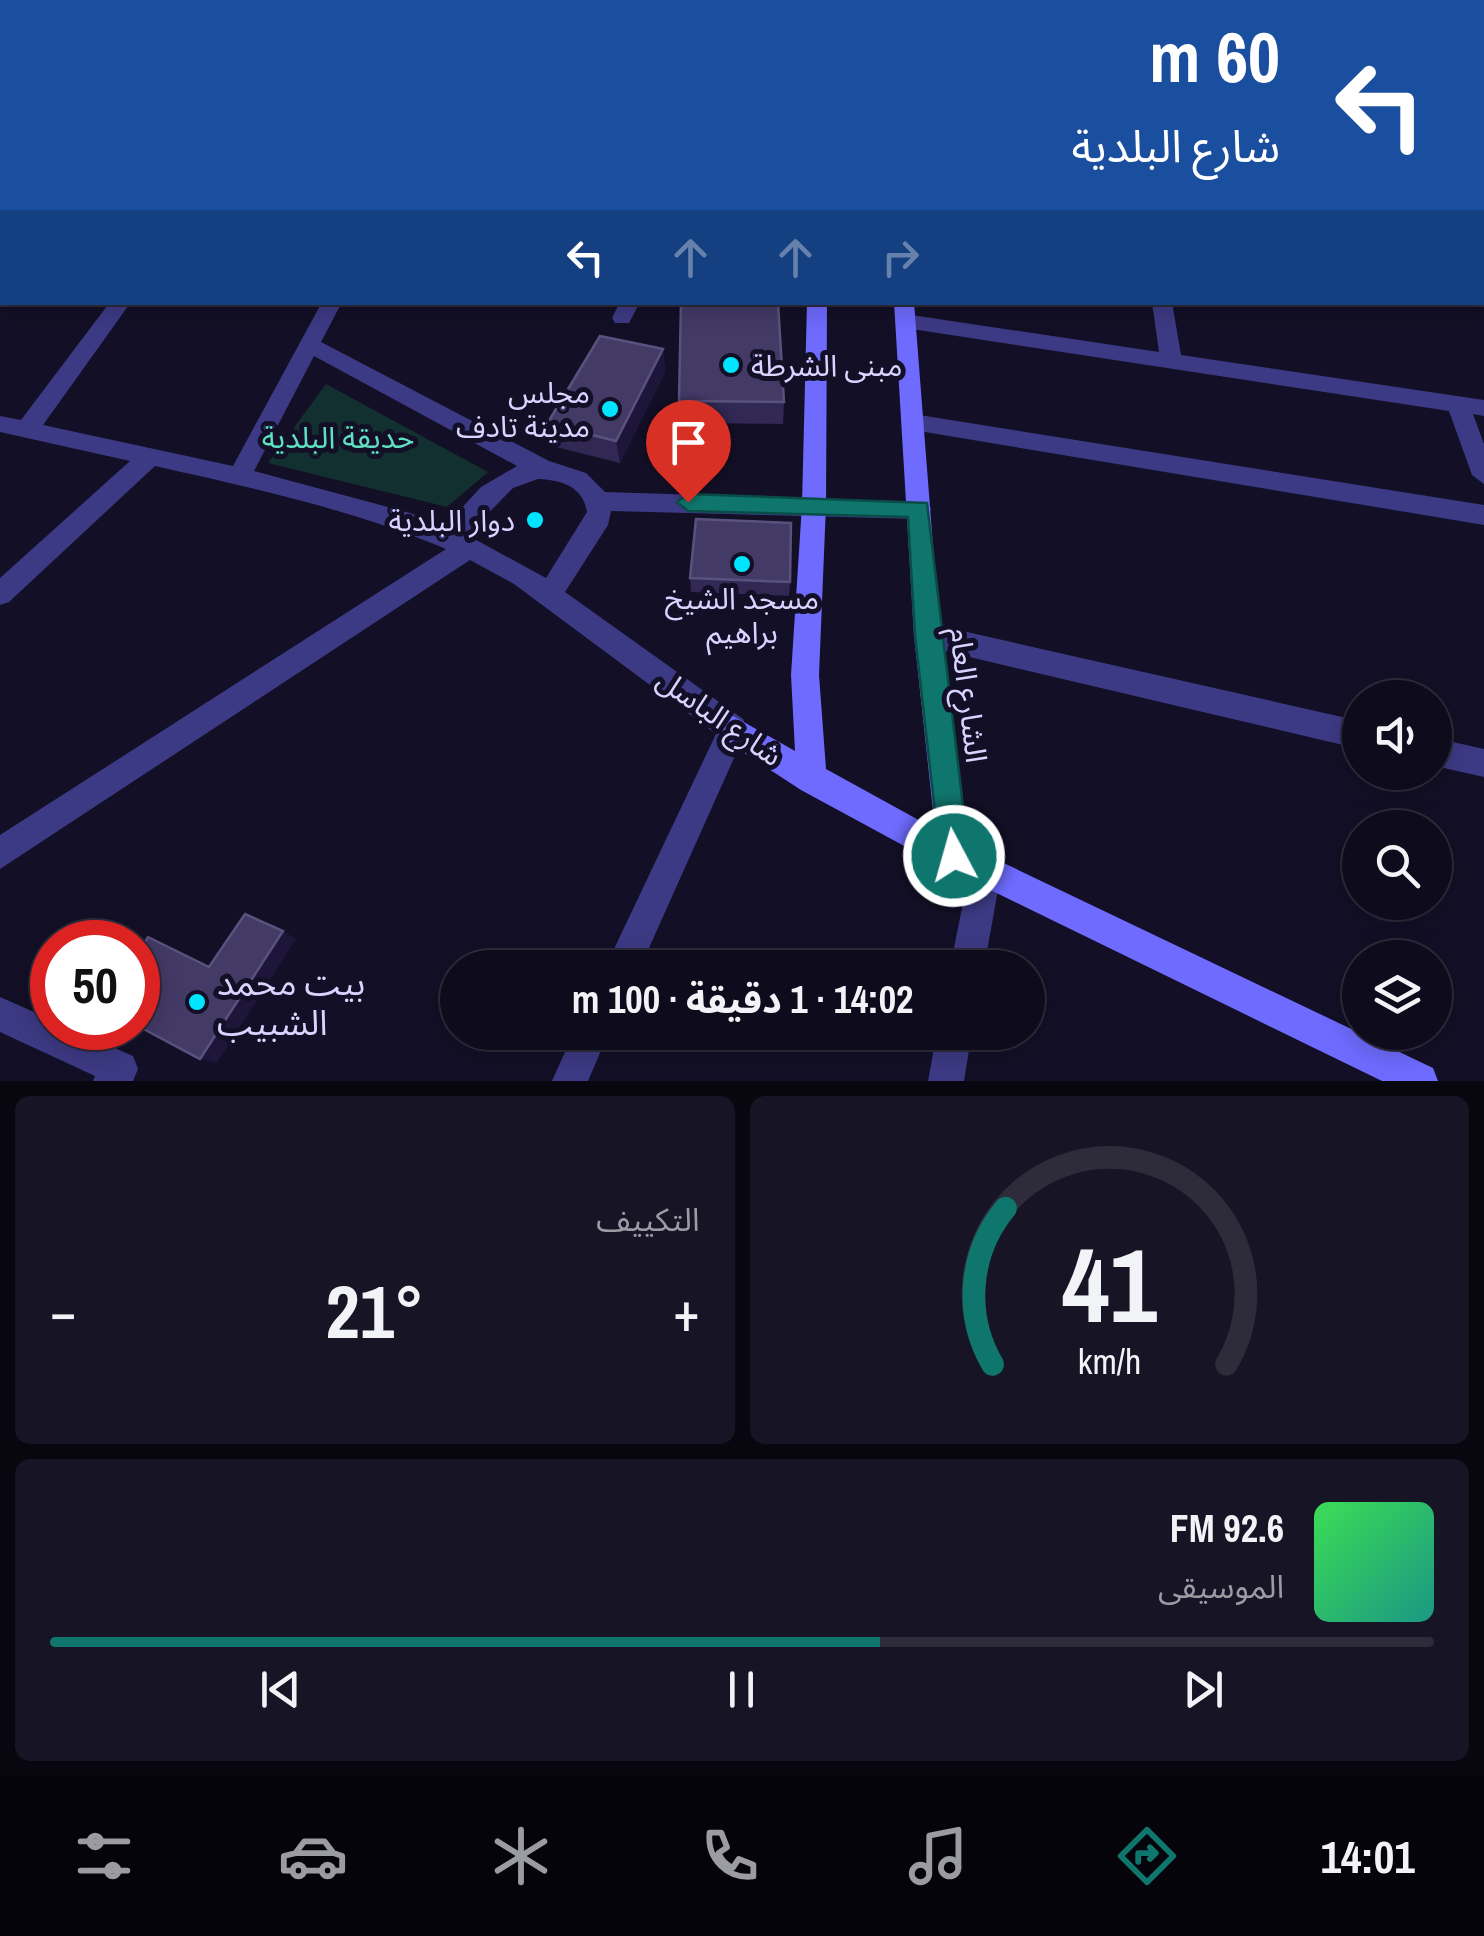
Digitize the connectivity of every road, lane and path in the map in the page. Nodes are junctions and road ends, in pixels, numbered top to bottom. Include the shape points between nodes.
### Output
1 (119, 305) edge
2 (330, 305) edge
3 (816, 305) edge
4 (1162, 305) edge
5 (905, 312) edge
6 (310, 345) junction
7 (1170, 361) junction
8 (1458, 404) junction
9 (1484, 408) edge
10 (912, 422) junction
11 (0, 424) edge
12 (28, 428) junction
13 (152, 456) junction
14 (543, 470) junction
15 (1484, 475) edge
16 (239, 476) junction
17 (598, 501) junction
18 (814, 505) junction
19 (919, 509) junction
20 (1484, 515) edge
21 (459, 543) junction
22 (0, 594) edge
23 (549, 595) junction
24 (927, 635) junction
25 (732, 728) junction
26 (1342, 731) edge
27 (1452, 756) edge
28 (1484, 764) edge
29 (812, 780) junction
30 (0, 853) edge
31 (954, 856) junction
32 (985, 873) junction
33 (630, 950) edge
34 (971, 950) edge
35 (0, 1014) edge
36 (584, 1050) edge
37 (952, 1050) edge
38 (1408, 1078) edge
39 (111, 1081) edge
40 (570, 1081) edge
41 (946, 1081) edge

1 - 12 street
2 - 6 street
3 - 18 main road
4 - 7 street
5 - 7 street
5 - 10 main road, الشارع العام
6 - 14 street
6 - 16 street
7 - 8 street
8 - 9 street
8 - 15 street
10 - 19 main road, الشارع العام
10 - 20 street
11 - 12 street, شارع الباسل
12 - 13 street, شارع الباسل
13 - 16 street, شارع الباسل
13 - 22 street
14 - 17 street via 579,479
14 - 21 street via 497,485
16 - 21 street, شارع الباسل
17 - 18 street
17 - 23 street via 596,526
18 - 19 street
18 - 29 main road via 805,675
19 - 24 main road, الشارع العام
21 - 23 street, شارع الباسل
21 - 30 street
23 - 25 street, شارع الباسل
24 - 26 street
24 - 31 main road, الشارع العام
25 - 29 main road, شارع الباسل
25 - 33 street
27 - 28 street
29 - 31 main road, شارع الباسل
31 - 32 main road, شارع الباسل
32 - 34 street
32 - 38 main road, شارع الباسل
35 - 39 street via 120,1069
36 - 40 street
37 - 41 street

